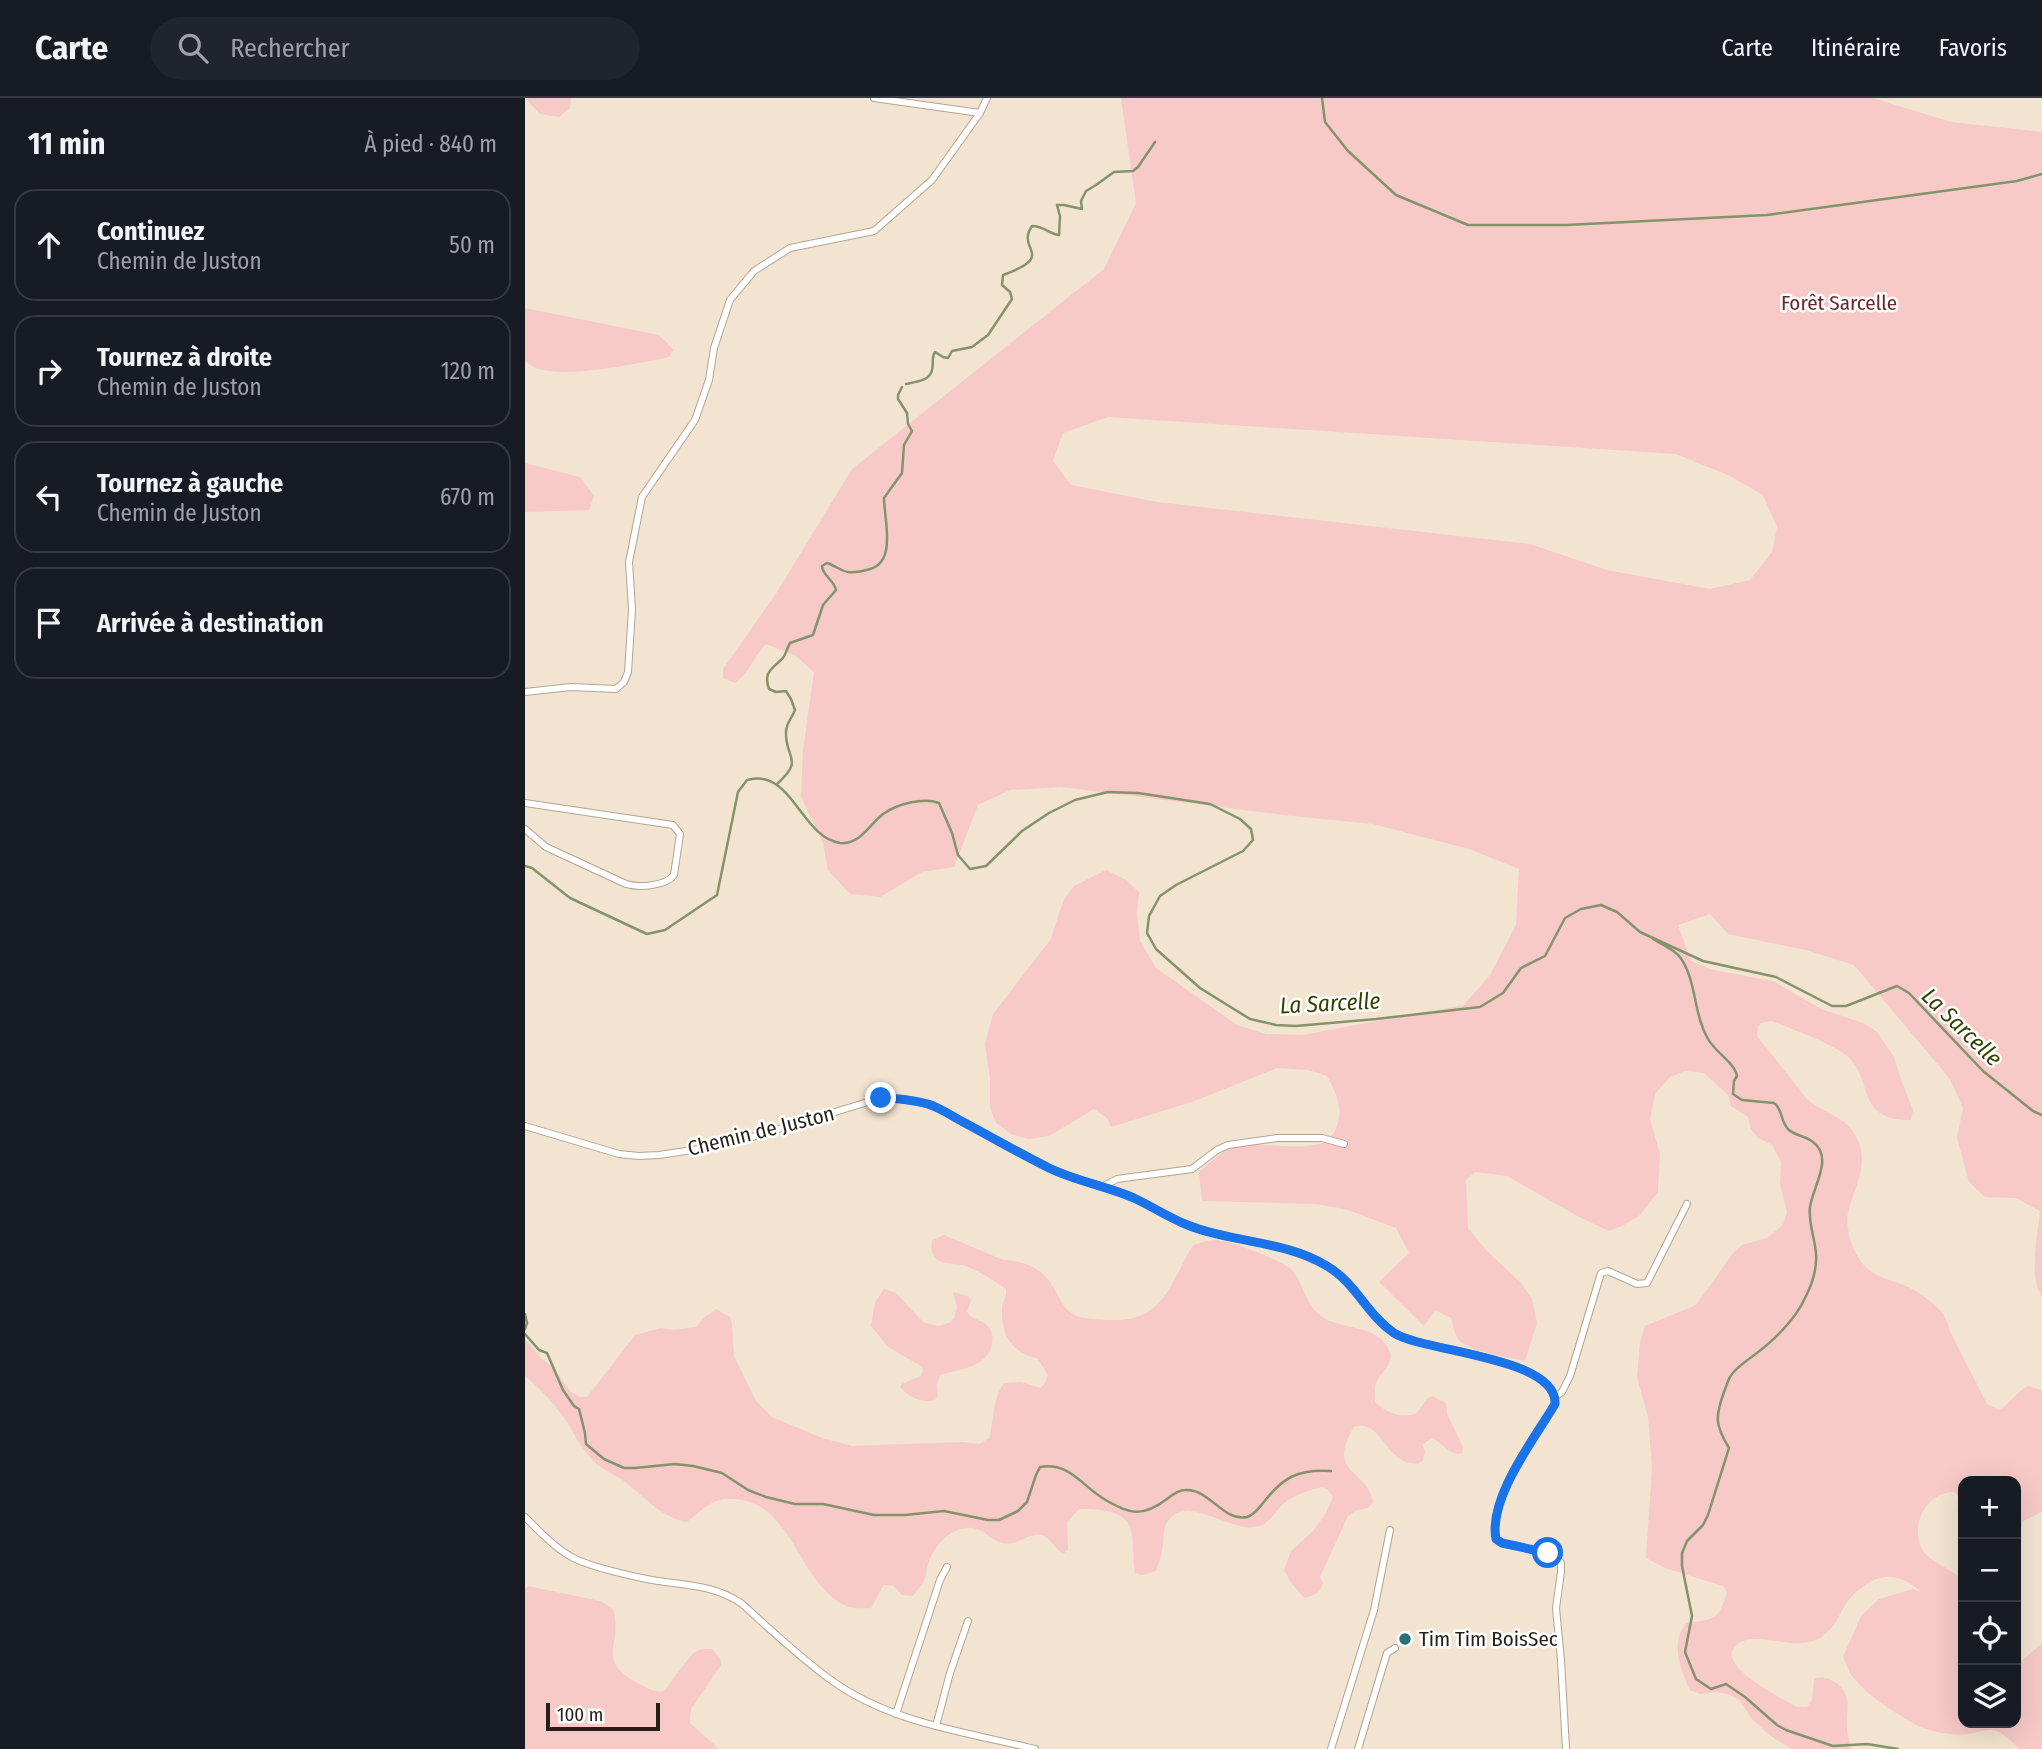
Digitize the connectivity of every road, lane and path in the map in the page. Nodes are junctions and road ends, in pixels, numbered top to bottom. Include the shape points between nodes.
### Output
1 (874, 98) edge
2 (987, 98) edge
3 (980, 113) junction
4 (525, 692) edge
5 (525, 803) edge
6 (525, 829) edge
7 (525, 1126) edge
8 (1344, 1144) dead end
9 (1102, 1187) junction
10 (1687, 1205) dead end
11 (1555, 1397) junction
12 (525, 1517) edge
13 (1391, 1530) dead end
14 (947, 1567) dead end
15 (968, 1621) dead end
16 (1395, 1648) dead end
17 (896, 1714) junction
18 (936, 1727) junction
19 (1035, 1749) edge
20 (1331, 1749) edge
21 (1358, 1749) edge
22 (1566, 1749) edge

1 - 3 street
2 - 3 street
3 - 4 street via 932,180 874,231 790,248 754,271 730,300 695,420 642,497 629,562 631,655 624,682 616,689
5 - 6 street via 673,825 680,834 673,878 630,886 546,847
7 - 9 street, Chemin de Juston via 619,1154 659,1155 726,1145 881,1098 905,1099 931,1105 1048,1168
8 - 9 street via 1322,1138 1228,1144 1192,1169 1117,1180
9 - 11 street, Chemin de Juston via 1185,1224 1281,1248 1328,1266 1352,1285 1395,1334 1514,1365 1542,1381
10 - 11 street via 1647,1283 1601,1273 1570,1376
11 - 22 street via 1506,1486 1495,1531 1502,1543 1548,1553 1561,1563 1556,1608
12 - 17 street via 582,1562 730,1595 832,1681
13 - 20 street via 1374,1610
14 - 17 street
15 - 18 street
16 - 21 street via 1387,1653
17 - 18 street
18 - 19 street

